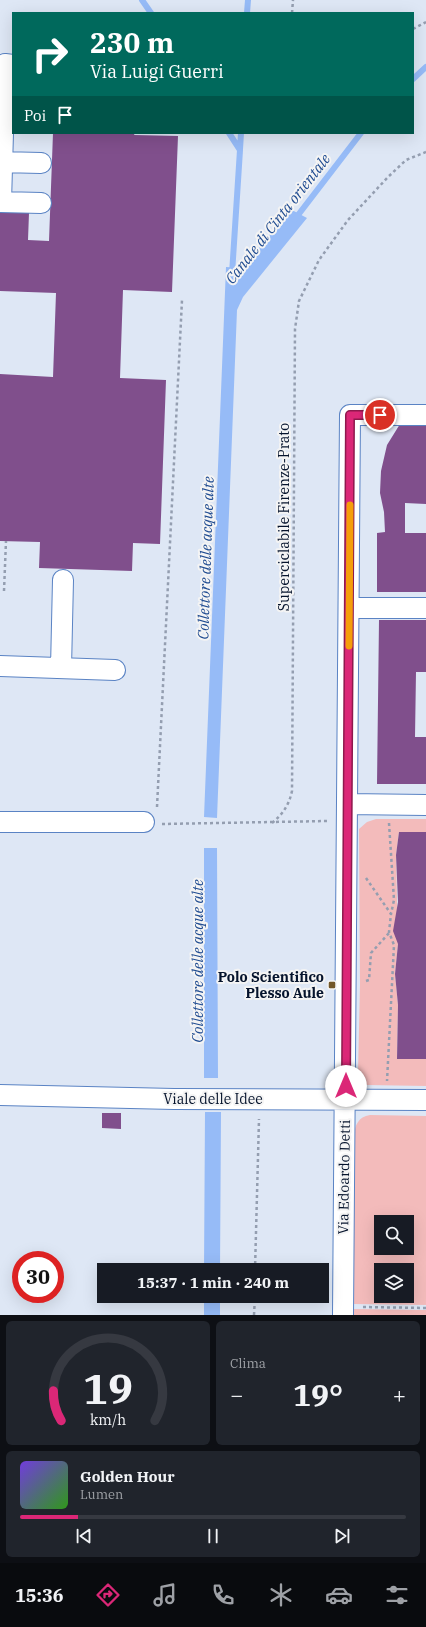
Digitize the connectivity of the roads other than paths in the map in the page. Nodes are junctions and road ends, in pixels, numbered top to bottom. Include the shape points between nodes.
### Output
1 (12, 65) edge
2 (1, 162) edge
3 (41, 163) dead end
4 (41, 203) dead end
5 (426, 415) edge
6 (63, 580) dead end
7 (350, 608) junction
8 (426, 608) edge
9 (0, 666) edge
10 (61, 668) junction
11 (115, 670) dead end
12 (426, 805) edge
13 (347, 812) junction
14 (150, 816) road end
15 (0, 822) edge
16 (0, 1095) edge
17 (345, 1099) junction
18 (426, 1100) edge
19 (343, 1311) edge

1 - 2 street via 5,64
2 - 3 street
2 - 4 street via 1,202
5 - 7 street, Via Edoardo Detti via 350,415
6 - 10 street
7 - 8 street
7 - 13 street, Via Edoardo Detti
9 - 10 street
10 - 11 street
12 - 13 street via 389,805
13 - 17 street, Via Edoardo Detti
14 - 15 street
16 - 17 street, Viale delle Idee
17 - 18 street, Viale delle Idee
17 - 19 street, Via Edoardo Detti

